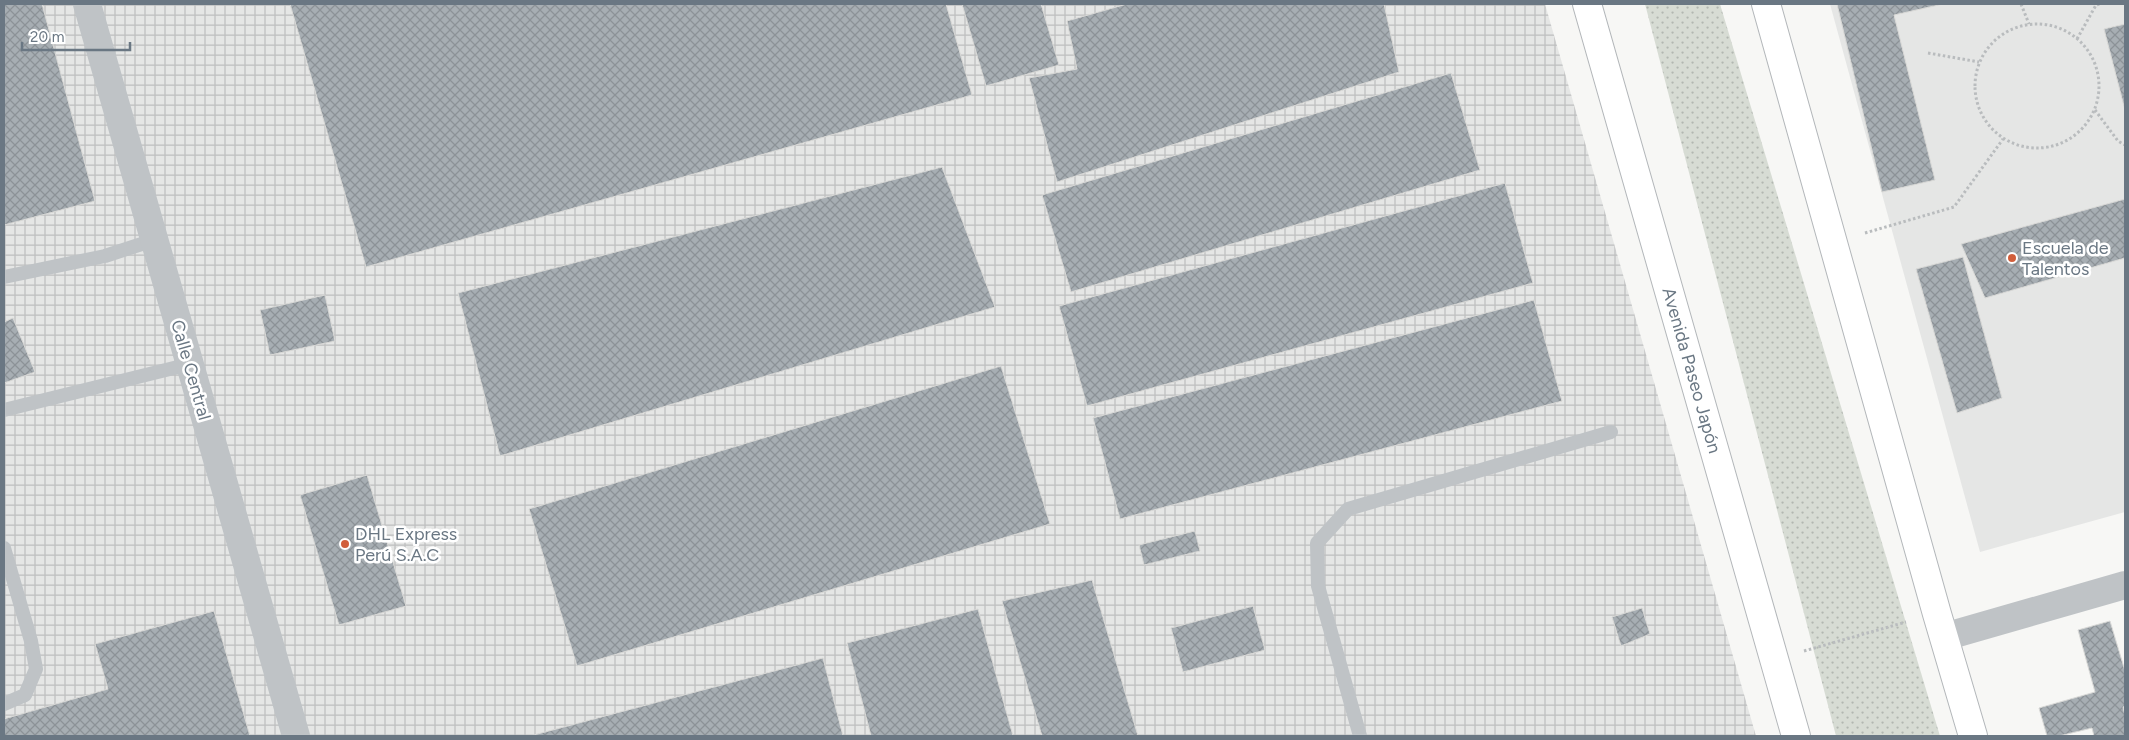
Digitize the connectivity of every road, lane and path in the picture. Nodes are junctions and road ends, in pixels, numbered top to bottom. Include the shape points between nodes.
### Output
1 (87, 4) edge
2 (1587, 4) edge
3 (1766, 4) edge
4 (2020, 4) edge
5 (2100, 4) edge
6 (2029, 24) junction
7 (2077, 38) junction
8 (1928, 53) dead end
9 (1979, 62) junction
10 (2095, 110) junction
11 (2003, 139) junction
12 (2125, 145) edge
13 (154, 240) junction
14 (1833, 243) junction
15 (4, 277) edge
16 (190, 364) junction
17 (4, 410) edge
18 (1611, 432) dead end
19 (4, 548) edge
20 (2125, 586) edge
21 (1941, 626) junction
22 (1774, 659) junction
23 (4, 704) edge
24 (296, 736) edge
25 (1360, 736) edge
26 (1796, 736) edge
27 (1973, 736) edge

1 - 13 street, Calle Central
2 - 22 main road, Avenida Paseo Japón
3 - 14 main road
4 - 6 path
5 - 7 path via 2096,5
6 - 7 path via 2051,25
6 - 9 path via 2010,29 1994,39
7 - 10 path via 2087,48 2097,67 2100,89
8 - 9 path
9 - 11 path via 1974,91 1978,110
10 - 11 path via 2083,128 2066,141 2052,146 2023,147
10 - 12 path via 2118,141
11 - 14 path via 1954,207
13 - 15 lane via 105,256
13 - 16 street, Calle Central
14 - 21 main road
16 - 17 lane
16 - 24 street, Calle Central
18 - 25 lane via 1348,509 1318,543 1318,586
19 - 23 lane via 31,640 36,669 25,695
20 - 21 street
21 - 22 path
21 - 27 main road
22 - 26 main road, Avenida Paseo Japón

